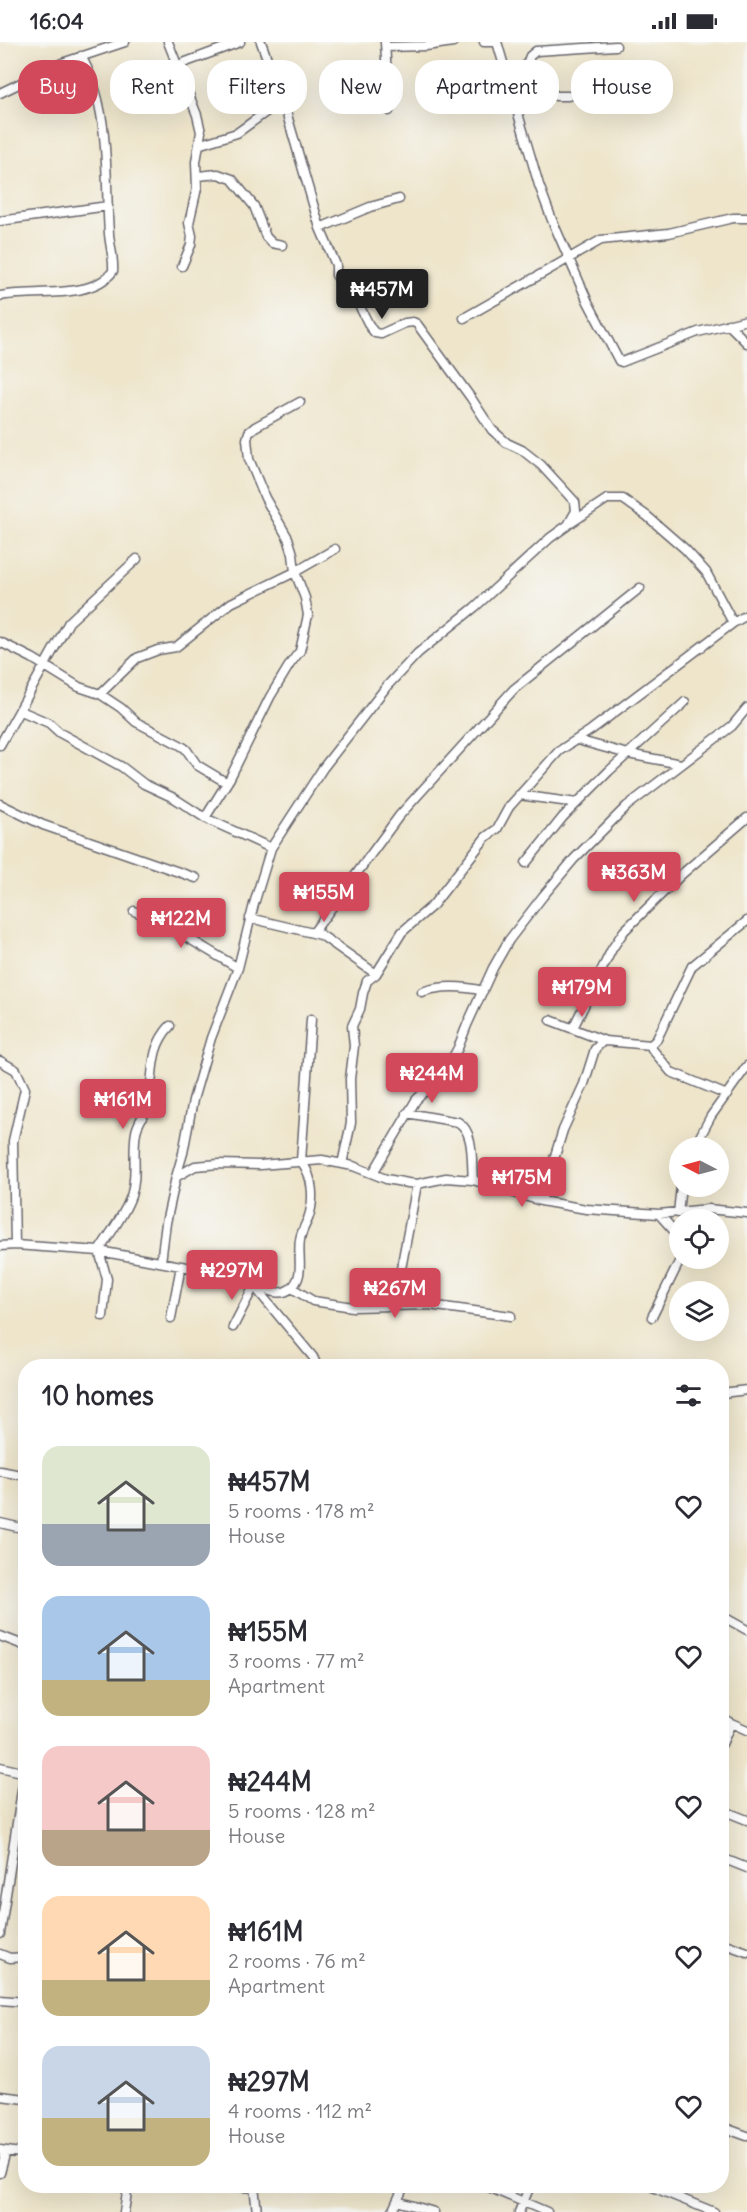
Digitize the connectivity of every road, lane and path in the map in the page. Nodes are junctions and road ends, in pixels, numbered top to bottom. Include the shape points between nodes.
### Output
1 (124, 42) edge
2 (168, 42) edge
3 (240, 42) edge
4 (261, 42) edge
5 (453, 42) edge
6 (484, 42) edge
7 (497, 42) edge
8 (386, 44) edge
9 (616, 46) dead end
10 (81, 56) junction
11 (176, 60) edge
12 (191, 60) edge
13 (267, 60) edge
14 (387, 60) edge
15 (503, 60) edge
16 (528, 60) edge
17 (0, 93) edge
18 (559, 96) edge
19 (568, 96) dead end
20 (195, 111) edge
21 (263, 114) edge
22 (285, 114) edge
23 (519, 114) edge
24 (201, 144) junction
25 (198, 176) junction
26 (399, 200) dead end
27 (108, 206) junction
28 (747, 218) edge
29 (0, 222) edge
30 (320, 228) junction
31 (282, 245) dead end
32 (568, 257) junction
33 (182, 266) dead end
34 (0, 296) edge
35 (464, 318) dead end
36 (747, 320) edge
37 (728, 324) junction
38 (747, 344) edge
39 (300, 402) dead end
40 (568, 525) junction
41 (335, 549) dead end
42 (138, 559) dead end
43 (296, 572) junction
44 (640, 588) dead end
45 (747, 615) edge
46 (733, 623) junction
47 (0, 642) edge
48 (45, 666) junction
49 (100, 694) junction
50 (685, 702) dead end
51 (747, 708) edge
52 (21, 711) junction
53 (577, 740) junction
54 (0, 745) edge
55 (628, 754) junction
56 (681, 764) junction
57 (227, 783) junction
58 (519, 795) junction
59 (577, 803) junction
60 (0, 804) edge
61 (205, 818) junction
62 (747, 818) edge
63 (271, 848) junction
64 (526, 863) dead end
65 (196, 878) dead end
66 (134, 911) dead end
67 (250, 918) junction
68 (747, 921) edge
69 (313, 933) junction
70 (238, 968) junction
71 (376, 974) junction
72 (483, 991) junction
73 (422, 992) dead end
74 (311, 1019) dead end
75 (550, 1020) dead end
76 (170, 1026) dead end
77 (573, 1028) junction
78 (605, 1041) junction
79 (652, 1049) dead end
80 (0, 1061) edge
81 (747, 1066) edge
82 (727, 1095) junction
83 (407, 1113) junction
84 (700, 1137) edge
85 (301, 1161) junction
86 (342, 1164) junction
87 (373, 1173) junction
88 (176, 1177) junction
89 (473, 1180) junction
90 (417, 1184) junction
91 (541, 1201) junction
92 (729, 1211) edge
93 (669, 1213) edge
94 (747, 1213) edge
95 (659, 1214) junction
96 (669, 1225) edge
97 (15, 1245) junction
98 (0, 1246) edge
99 (99, 1251) junction
100 (162, 1262) junction
101 (181, 1266) junction
102 (676, 1269) edge
103 (254, 1286) junction
104 (292, 1288) junction
105 (394, 1305) junction
106 (103, 1316) dead end
107 (511, 1316) dead end
108 (652, 1317) dead end
109 (171, 1318) dead end
110 (234, 1327) dead end
111 (313, 1359) edge
112 (747, 1390) edge
113 (729, 1392) edge
114 (0, 1471) edge
115 (18, 1474) edge
116 (0, 1523) edge
117 (18, 1527) edge
118 (729, 1620) edge
119 (747, 1630) edge
120 (0, 1636) edge
121 (18, 1643) edge
122 (731, 1723) joint
123 (729, 1728) edge
124 (747, 1730) edge
125 (0, 1767) edge
126 (18, 1769) edge
127 (729, 1813) edge
128 (18, 1816) edge
129 (747, 1820) edge
130 (729, 1861) edge
131 (747, 1868) edge
132 (0, 1934) edge
133 (729, 1946) edge
134 (747, 1952) edge
135 (0, 1954) edge
136 (18, 1958) edge
137 (0, 2000) edge
138 (18, 2001) edge
139 (0, 2096) edge
140 (18, 2098) edge
141 (729, 2130) edge
142 (747, 2136) edge
143 (3, 2150) edge
144 (18, 2153) edge
145 (0, 2173) edge
146 (127, 2193) edge
147 (255, 2193) edge
148 (401, 2193) edge
149 (502, 2193) edge
150 (528, 2193) edge
151 (667, 2193) edge
152 (397, 2201) junction
153 (524, 2203) junction
154 (124, 2212) edge
155 (257, 2212) edge
156 (392, 2212) edge
157 (434, 2212) edge
158 (519, 2212) edge
159 (547, 2212) edge
160 (714, 2212) edge

1 - 10 street
2 - 11 street
3 - 12 street
4 - 13 street
5 - 8 street via 426,46
6 - 7 street
7 - 15 street
8 - 14 street
9 - 16 street via 536,51
10 - 17 street
10 - 27 street via 89,69 102,123
18 - 19 street
20 - 24 street via 201,127
21 - 24 street via 237,133
22 - 30 street
23 - 32 street via 539,185
24 - 25 street via 196,162
25 - 31 street via 218,174 232,179 254,206 266,237
25 - 33 street via 190,212 191,245
26 - 30 street via 370,207
27 - 29 street
27 - 34 street via 113,262 108,277 63,292
28 - 32 street via 669,233 600,240
30 - 40 street via 336,265 336,275 375,333 413,322 422,329 492,430 541,465 575,502 576,512
32 - 35 street
32 - 37 street via 620,362
36 - 37 street
37 - 38 street
39 - 43 street via 255,427 247,439 249,459 288,538
40 - 46 street via 607,499 623,500 647,516 706,572
40 - 63 street via 418,653 387,686 322,768
41 - 43 street
42 - 48 street via 69,622
43 - 49 street via 231,603 176,647 137,658
43 - 57 street via 307,607 300,651 282,675
44 - 69 street via 514,689 399,816
45 - 46 street
46 - 53 street
47 - 48 street
48 - 49 street via 79,687
48 - 52 street
49 - 57 street via 136,722 186,749 197,765
50 - 55 street
51 - 56 street via 732,726
52 - 54 street
52 - 61 street via 49,723
53 - 55 street
53 - 58 street via 559,751
55 - 56 street
55 - 59 street
56 - 72 street via 627,806 574,859 509,940
57 - 61 street
58 - 59 street
58 - 71 street via 497,829 486,837 433,905 402,932
59 - 64 street
60 - 65 street via 43,825
61 - 63 street
62 - 77 street via 624,931
63 - 67 street
66 - 70 street via 163,923
67 - 69 street
67 - 70 street
68 - 78 street via 692,966 651,1045
69 - 71 street
70 - 88 street via 201,1070
71 - 86 street via 367,981 352,1026 351,1123
72 - 73 street via 440,987
72 - 83 street via 445,1072
74 - 85 street
75 - 77 street
76 - 99 street via 153,1057 148,1106 138,1122 131,1196
77 - 78 street
78 - 91 street via 595,1049 563,1130
79 - 82 street via 671,1072
80 - 97 street via 16,1070 25,1089 13,1141
81 - 82 street
82 - 84 street
83 - 87 street
83 - 89 street via 464,1126
85 - 86 street
85 - 88 street via 195,1166
85 - 104 street via 310,1178 311,1203 300,1238 300,1267
86 - 87 street
87 - 90 street
88 - 100 street
89 - 90 street
89 - 91 street
90 - 105 street
91 - 95 street via 586,1209
92 - 94 street
93 - 95 street
95 - 96 street
97 - 98 street
97 - 99 street
99 - 100 street
99 - 106 street via 107,1279
100 - 101 street
101 - 103 street via 230,1275
101 - 109 street
102 - 108 street
103 - 104 street via 277,1293
103 - 110 street
103 - 111 street
104 - 105 street via 313,1301 353,1307
105 - 107 street via 429,1305
112 - 113 street
114 - 115 street
116 - 117 street
118 - 119 street
120 - 121 street
122 - 123 street
122 - 124 street
125 - 126 street
127 - 129 street
128 - 132 street
130 - 131 street
133 - 134 street
135 - 136 street
137 - 138 street
139 - 140 street
141 - 142 street
143 - 144 street
143 - 145 street
146 - 154 street
147 - 155 street
148 - 152 street
149 - 153 street
150 - 153 street
151 - 160 street
152 - 156 street
152 - 157 street
153 - 158 street
153 - 159 street

